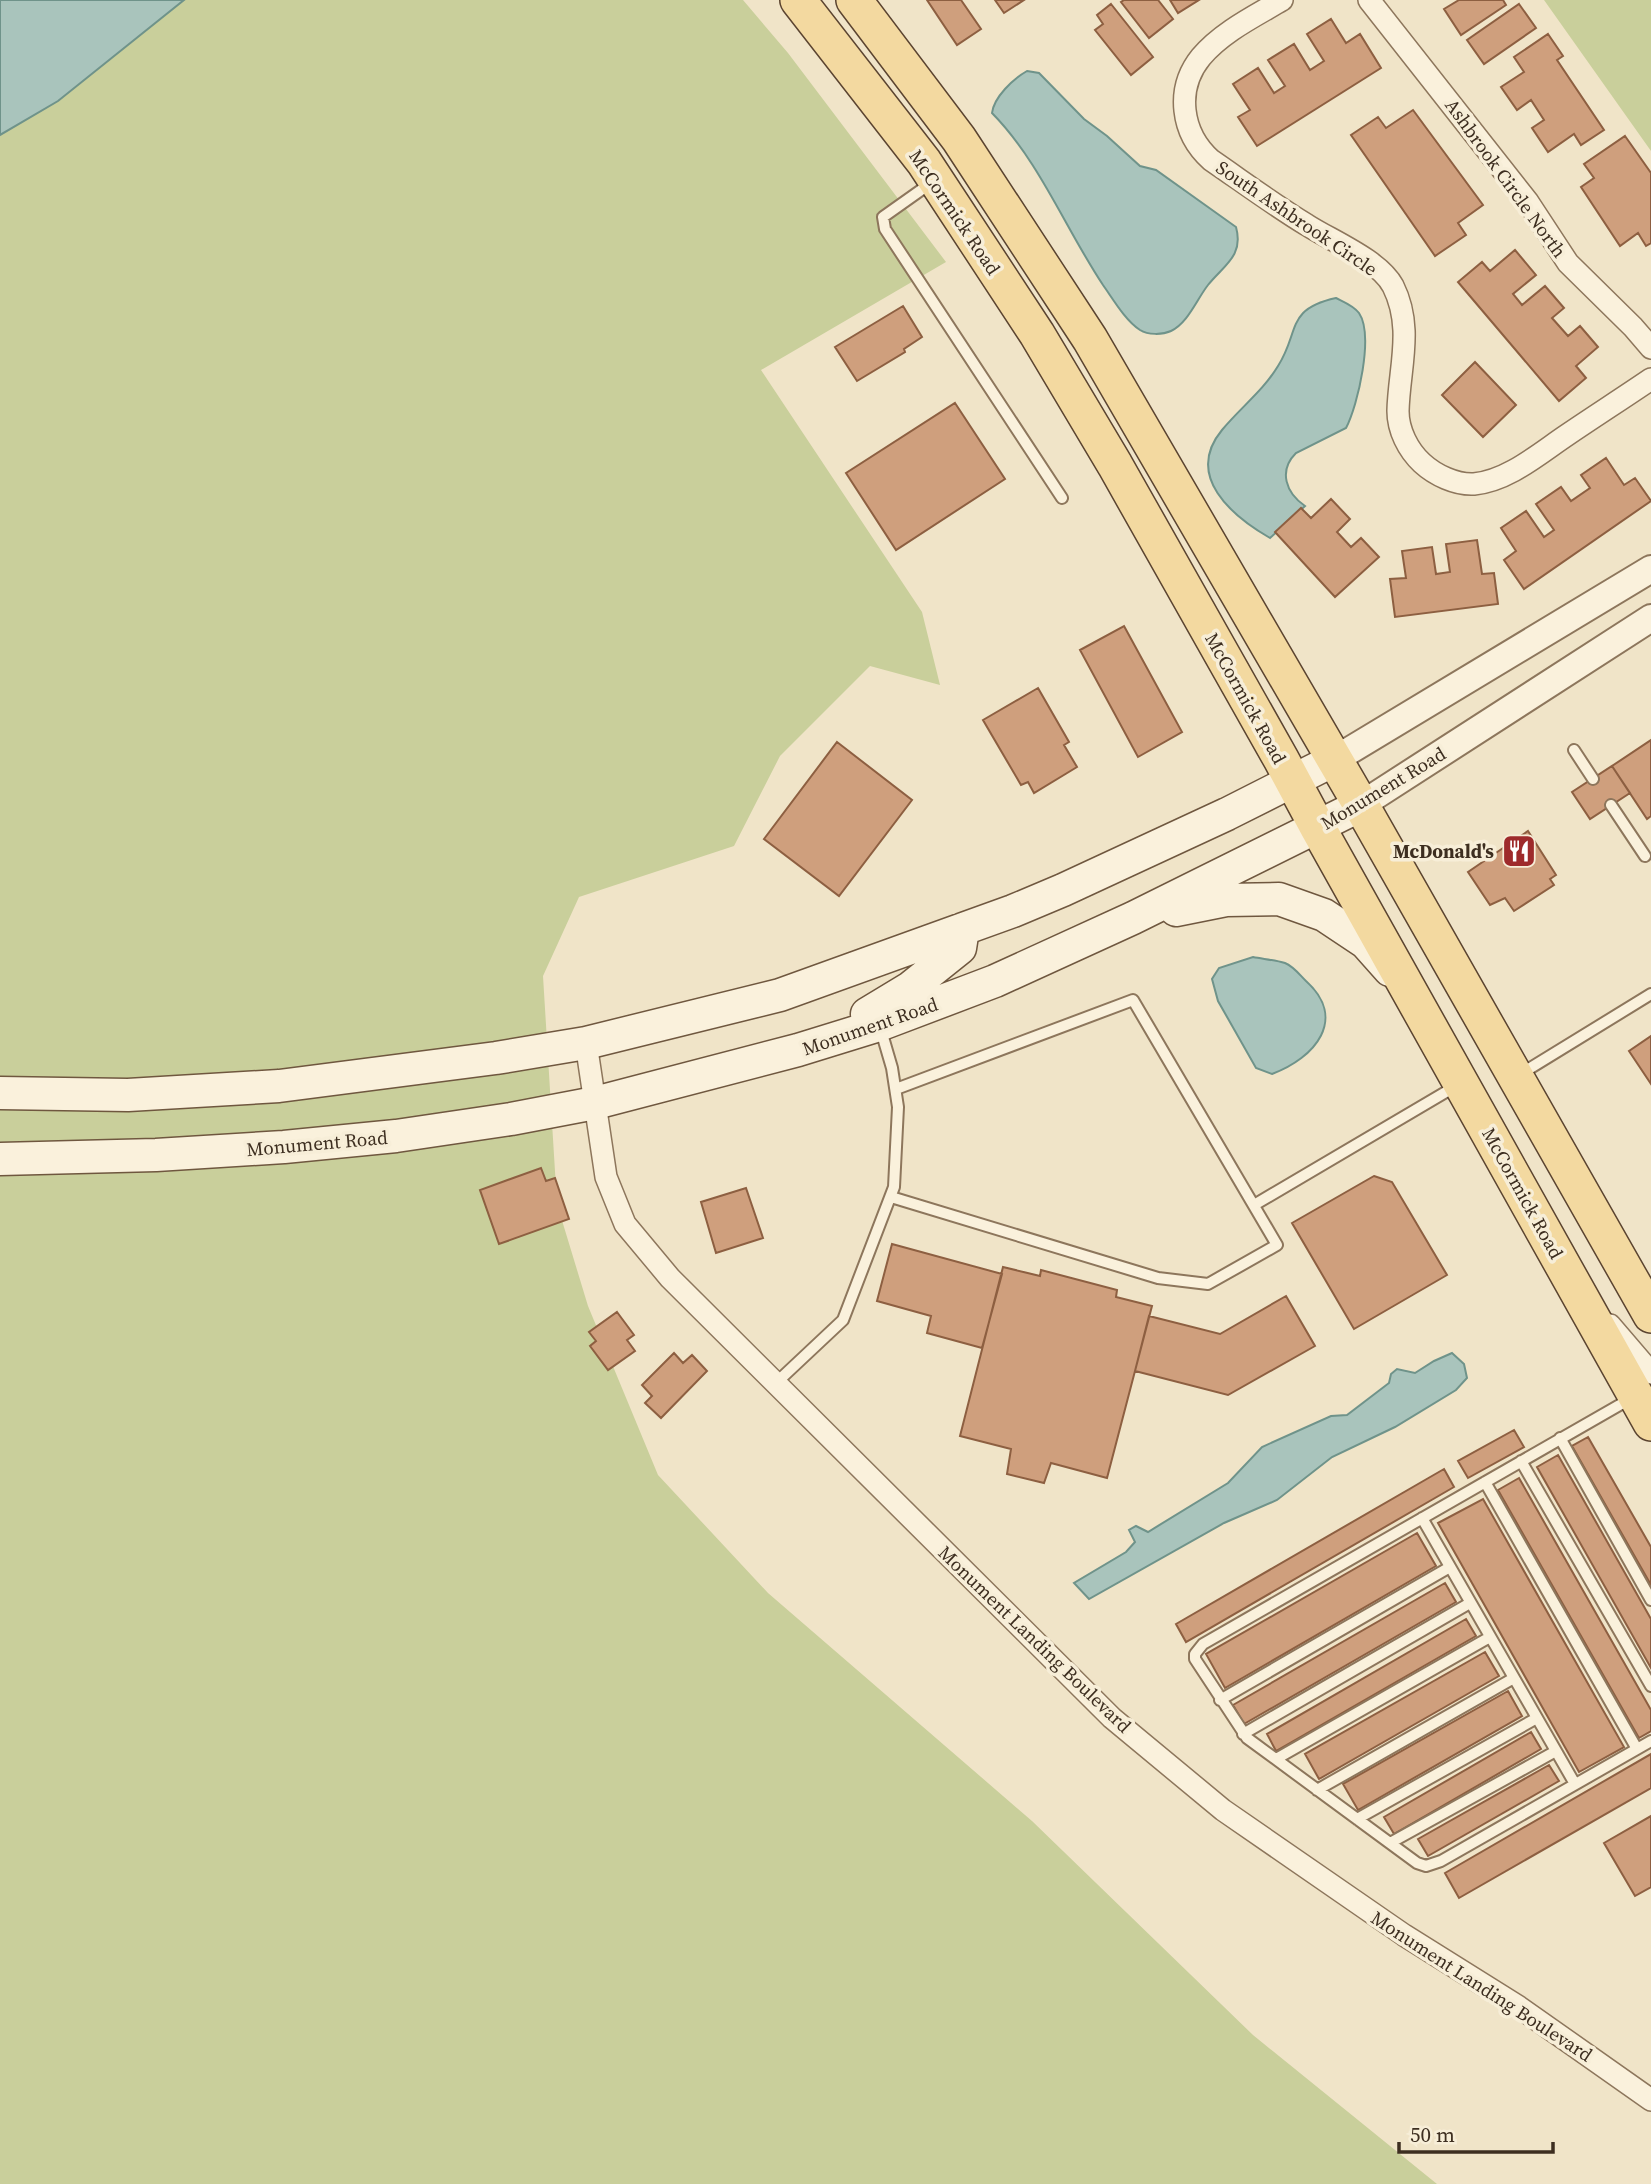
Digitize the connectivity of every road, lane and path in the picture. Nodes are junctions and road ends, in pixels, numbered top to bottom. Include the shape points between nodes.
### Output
1 (798, 0) edge
2 (816, 0) edge
3 (854, 0) edge
4 (1282, 0) edge
5 (1369, 0) edge
6 (959, 139) junction
7 (935, 180) junction
8 (1651, 348) edge
9 (1099, 355) junction
10 (1651, 379) edge
11 (1062, 498) dead end
12 (1651, 569) edge
13 (1651, 618) edge
14 (1574, 750) dead end
15 (1334, 760) junction
16 (1593, 779) dead end
17 (1293, 780) junction
18 (1361, 805) junction
19 (1611, 805) dead end
20 (1318, 828) junction
21 (1645, 856) dead end
22 (1133, 918) junction
23 (962, 929) junction
24 (1410, 992) junction
25 (1651, 994) edge
26 (880, 1024) junction
27 (586, 1043) junction
28 (798, 1050) junction
29 (1515, 1078) junction
30 (1461, 1083) junction
31 (896, 1089) junction
32 (0, 1093) edge
33 (595, 1103) junction
34 (0, 1159) edge
35 (891, 1197) junction
36 (1254, 1205) junction
37 (1651, 1315) edge
38 (776, 1382) junction
39 (1646, 1397) edge
40 (1560, 1438) junction
41 (1521, 1461) junction
42 (1485, 1482) junction
43 (1422, 1518) junction
44 (1450, 1567) junction
45 (1651, 1600) edge
46 (1470, 1603) junction
47 (1490, 1637) junction
48 (1514, 1678) junction
49 (1651, 1686) edge
50 (1220, 1700) junction
51 (1536, 1718) junction
52 (1243, 1734) junction
53 (1651, 1741) edge
54 (1637, 1749) junction
55 (1556, 1751) junction
56 (1276, 1759) junction
57 (1575, 1784) junction
58 (1318, 1790) junction
59 (1357, 1819) junction
60 (1390, 1843) junction
61 (1651, 2100) edge

1 - 7 main road, McCormick Road
2 - 6 main road via 922,128 943,140
3 - 6 main road
4 - 10 street, South Ashbrook Circle via 1200,58 1185,94 1186,123 1200,150 1211,160 1359,256 1392,285 1405,331 1399,425 1416,458 1445,479 1472,484 1491,481
5 - 8 street, Ashbrook Circle North via 1528,202 1568,263
6 - 9 main road
7 - 9 main road via 967,183 1060,319 1083,346
7 - 11 lane via 883,217 885,229
7 - 17 main road, McCormick Road via 1037,334
9 - 15 main road
12 - 15 street
13 - 18 street, Monument Road
14 - 16 lane
15 - 17 main road
15 - 18 main road
17 - 20 main road, McCormick Road
17 - 23 main road via 1063,890
18 - 20 main road, Monument Road
18 - 29 main road
19 - 21 lane
20 - 22 main road, Monument Road
20 - 24 main road, McCormick Road
22 - 24 main road via 1226,900 1279,899 1324,915 1366,943
22 - 26 main road, Monument Road via 995,981
23 - 27 main road via 780,995
23 - 28 main road via 960,948 910,988
24 - 30 main road, McCormick Road
25 - 29 lane
26 - 28 main road, Monument Road
26 - 31 lane
27 - 32 main road via 279,1086 128,1095
27 - 33 street, Monument Landing Boulevard
28 - 33 main road, Monument Road
29 - 37 main road
30 - 36 lane
30 - 39 main road, McCormick Road via 1572,1280
31 - 35 lane
31 - 36 lane via 1133,1000
33 - 34 main road, Monument Road via 396,1136 284,1147 156,1156
33 - 38 street, Monument Landing Boulevard via 606,1177 625,1224 670,1278
35 - 36 lane via 1158,1278 1208,1284 1277,1245
35 - 38 lane via 844,1320
38 - 61 street, Monument Landing Boulevard via 1122,1727 1223,1810
39 - 40 lane
40 - 41 lane
40 - 45 lane
41 - 42 lane
41 - 49 lane
42 - 43 lane
42 - 54 lane
43 - 44 lane
43 - 50 lane via 1198,1649 1195,1659
44 - 46 lane
44 - 50 lane
46 - 47 lane
46 - 52 lane
47 - 48 lane
47 - 56 lane
48 - 51 lane
48 - 58 lane
50 - 52 lane
51 - 55 lane
51 - 59 lane
52 - 56 lane
53 - 54 lane
54 - 57 lane
55 - 57 lane
55 - 60 lane
56 - 58 lane
57 - 60 lane via 1432,1865 1417,1863
58 - 59 lane
59 - 60 lane

